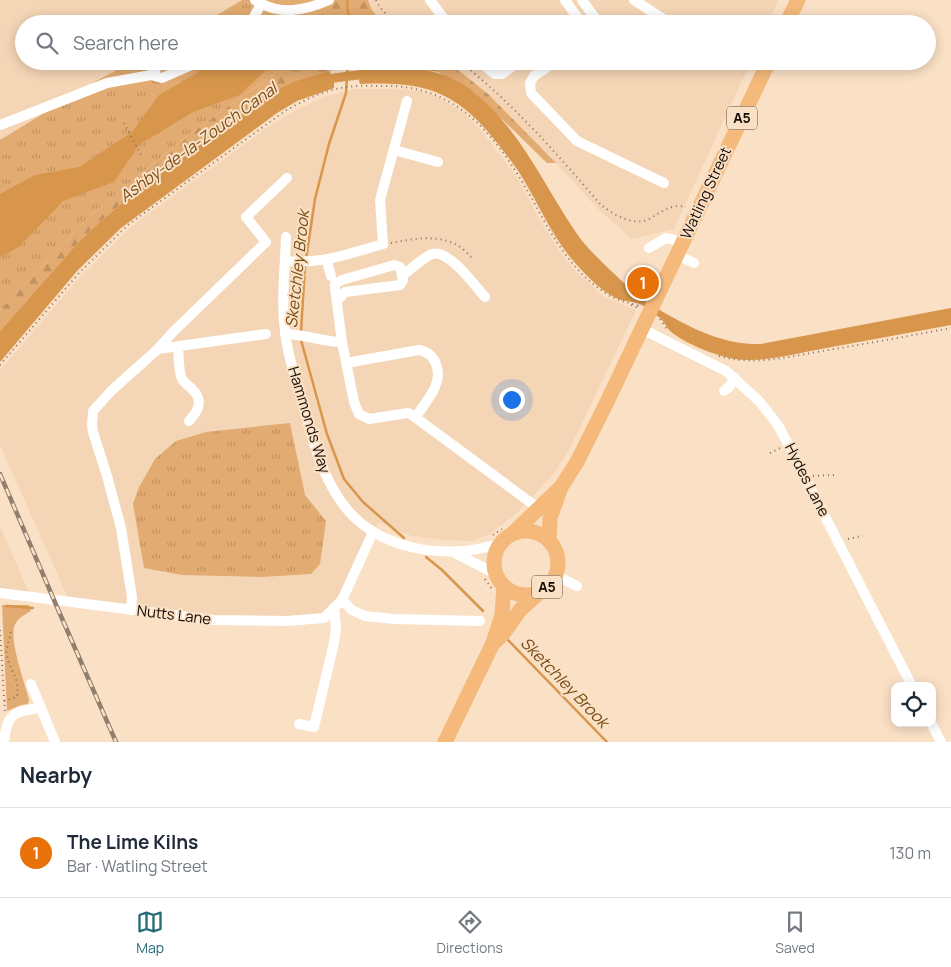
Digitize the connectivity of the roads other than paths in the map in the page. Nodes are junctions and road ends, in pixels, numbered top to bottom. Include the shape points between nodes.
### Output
1 (329, 0) edge
2 (430, 0) edge
3 (564, 0) edge
4 (582, 0) edge
5 (634, 0) edge
6 (798, 0) edge
7 (258, 2) edge
8 (253, 15) edge
9 (441, 15) edge
10 (575, 15) edge
11 (593, 15) edge
12 (657, 15) edge
13 (790, 15) edge
14 (154, 70) edge
15 (180, 70) edge
16 (490, 70) edge
17 (508, 70) edge
18 (543, 70) edge
19 (765, 70) edge
20 (150, 75) junction
21 (407, 101) dead end
22 (0, 125) edge
23 (394, 150) junction
24 (438, 162) dead end
25 (287, 178) dead end
26 (664, 183) dead end
27 (286, 237) dead end
28 (649, 248) dead end
29 (680, 248) junction
30 (289, 261) junction
31 (327, 261) junction
32 (694, 262) dead end
33 (403, 275) junction
34 (331, 276) dead end
35 (486, 297) dead end
36 (337, 301) junction
37 (645, 316) junction
38 (266, 334) dead end
39 (289, 334) junction
40 (342, 342) junction
41 (178, 347) junction
42 (158, 349) junction
43 (346, 362) junction
44 (735, 378) junction
45 (724, 391) dead end
46 (416, 417) junction
47 (189, 421) dead end
48 (562, 487) junction
49 (538, 508) junction
50 (373, 532) junction
51 (506, 539) junction
52 (548, 540) junction
53 (454, 552) junction
54 (555, 575) junction
55 (500, 580) junction
56 (577, 586) dead end
57 (540, 592) junction
58 (0, 594) edge
59 (342, 600) junction
60 (334, 608) junction
61 (131, 610) junction
62 (480, 621) dead end
63 (493, 643) junction
64 (910, 682) edge
65 (31, 684) dead end
66 (41, 708) junction
67 (299, 724) dead end
68 (933, 727) edge
69 (4, 742) edge
70 (55, 742) edge
71 (446, 742) edge
72 (941, 742) edge

1 - 7 street via 309,8 279,11
2 - 9 street
3 - 10 street
4 - 11 street
5 - 12 street
6 - 13 highway
7 - 8 street
14 - 20 street
15 - 20 street via 162,78
16 - 17 street via 495,74
18 - 26 street via 534,76 530,92 578,141
19 - 29 highway, Watling Street / A5
20 - 22 street via 107,83
21 - 23 street
23 - 24 street
23 - 31 street via 380,200 383,244
25 - 42 street via 246,218 266,242
27 - 30 street, Hammonds Way
28 - 29 street via 666,238
29 - 32 street
29 - 37 highway, Watling Street / A5
30 - 31 street
30 - 39 street, Hammonds Way via 284,303
31 - 34 street
33 - 35 street via 431,254 437,254 454,262
33 - 36 street via 400,285 345,292
33 - 36 street via 400,267 394,265 342,280 336,284
36 - 40 street
37 - 44 street, Hydes Lane
37 - 48 highway, A5 via 577,462
38 - 41 street
39 - 40 street
39 - 50 street, Hammonds Way via 306,416 325,475 338,499
40 - 43 street
41 - 42 street
41 - 47 street via 182,378 199,400 199,407
42 - 61 street via 111,391 93,411 92,418 93,432 121,528 132,597
43 - 46 street via 359,414 369,419 408,413
43 - 46 street via 419,350 431,354 438,377
44 - 45 street
44 - 64 street, Hydes Lane via 778,425
46 - 49 street
48 - 49 highway, A5
48 - 52 highway, A5 via 550,518
49 - 51 highway, A5
50 - 53 street, Hammonds Way via 404,546
50 - 59 street, Nutts Lane
51 - 52 highway via 520,531 530,531
51 - 53 street, Hammonds Way via 478,550
51 - 55 highway, A5 via 496,553 494,564
52 - 54 highway, A5 via 557,557
53 - 55 street, Hammonds Way
54 - 56 street
54 - 57 highway, A5
55 - 57 highway, A5 via 512,592 521,595
55 - 63 highway, A5 via 502,615
57 - 63 highway, A5 via 520,610
58 - 61 street, Nutts Lane
59 - 60 street, Nutts Lane
59 - 62 street via 365,616
60 - 61 street, Nutts Lane via 324,618 287,621 213,620
60 - 67 street via 334,643 314,727
63 - 71 highway, A5
65 - 66 street
66 - 69 street via 22,710 14,715 6,724
66 - 70 street
68 - 72 street

